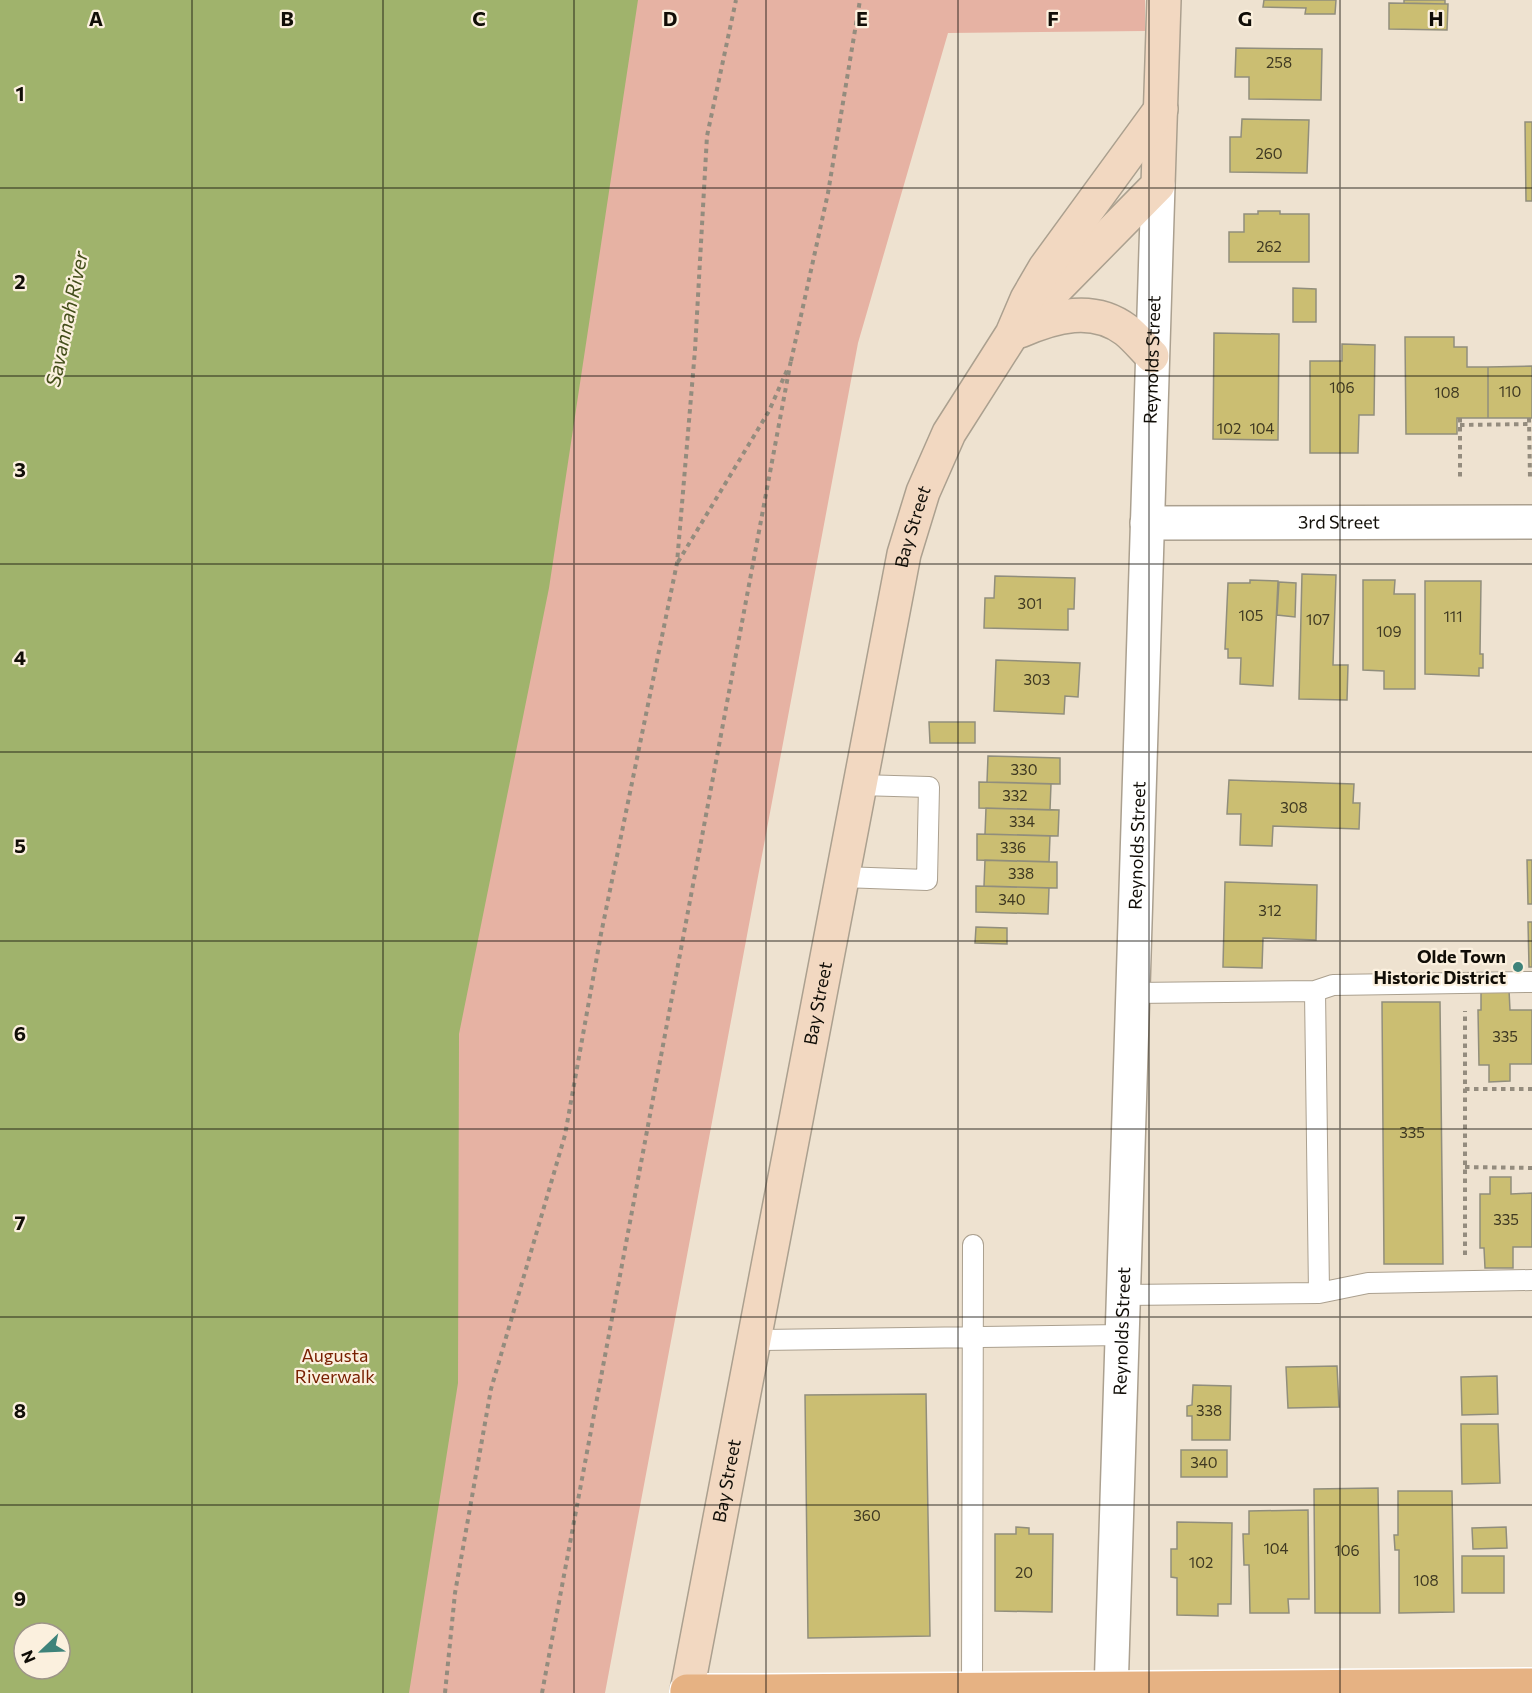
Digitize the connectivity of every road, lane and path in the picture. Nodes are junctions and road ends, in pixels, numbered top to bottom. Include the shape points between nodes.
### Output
1 (736, 0) edge
2 (860, 0) edge
3 (1164, 0) edge
4 (1161, 109) junction
5 (1158, 185) junction
6 (1012, 334) junction
7 (1152, 356) junction
8 (791, 360) junction
9 (1460, 418) dead end
10 (1529, 418) dead end
11 (1530, 424) edge
12 (1460, 425) junction
13 (1460, 478) dead end
14 (1530, 478) dead end
15 (1532, 522) edge
16 (1147, 523) junction
17 (677, 563) junction
18 (859, 785) junction
19 (842, 878) junction
20 (1532, 982) edge
21 (1465, 983) junction
22 (1315, 991) junction
23 (1133, 993) junction
24 (1465, 1089) junction
25 (1532, 1089) edge
26 (1465, 1167) junction
27 (1532, 1168) edge
28 (973, 1245) dead end
29 (1465, 1281) junction
30 (1532, 1281) edge
31 (1319, 1293) junction
32 (1123, 1296) junction
33 (1122, 1335) junction
34 (973, 1337) junction
35 (754, 1340) junction
36 (1532, 1684) edge
37 (972, 1689) junction
38 (1111, 1690) edge
39 (687, 1692) edge
40 (446, 1693) edge
41 (542, 1693) edge

1 - 17 path via 707,136 695,350
2 - 8 path via 828,193
3 - 4 main road, Reynolds Street
4 - 5 main road, Reynolds Street
4 - 6 main road, Bay Street via 1045,268
5 - 6 main road, Bay Street
5 - 7 street, Reynolds Street
6 - 7 main road via 1047,319 1076,314 1101,317 1125,329
6 - 18 main road, Bay Street via 949,434 923,492 904,554
7 - 16 street, Reynolds Street
8 - 17 path via 769,411
8 - 41 path
9 - 12 path
10 - 11 path
11 - 12 path
11 - 14 path
12 - 13 path
15 - 16 street, 3rd Street
16 - 23 street, Reynolds Street
17 - 40 path via 601,934 565,1135 490,1389 455,1593
18 - 19 main road, Bay Street
18 - 19 lane via 929,787 927,880
19 - 35 main road, Bay Street
20 - 21 lane
21 - 22 lane via 1333,985
21 - 24 path
22 - 23 lane
22 - 31 lane
23 - 32 street, Reynolds Street
24 - 25 path
24 - 26 path
26 - 27 path
26 - 29 path
28 - 34 lane
29 - 30 lane
29 - 31 lane via 1368,1283
31 - 32 lane
32 - 33 street, Reynolds Street
33 - 34 lane
33 - 38 street, Reynolds Street
34 - 35 lane
34 - 37 lane
35 - 39 main road, Bay Street
36 - 38 main road
37 - 38 main road
37 - 39 main road

